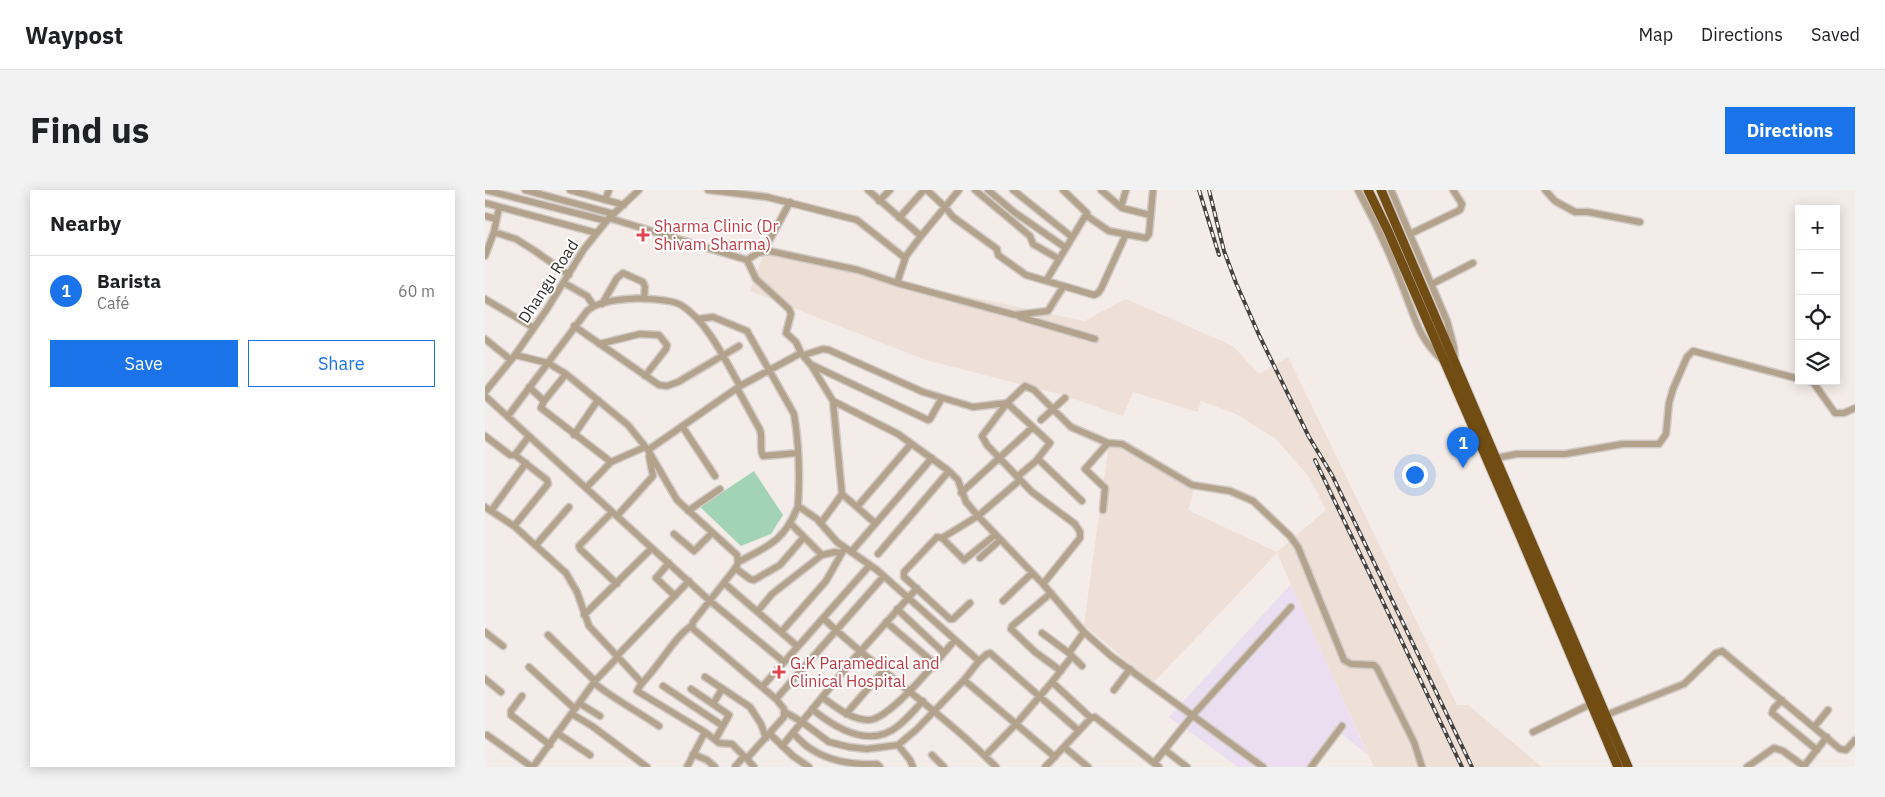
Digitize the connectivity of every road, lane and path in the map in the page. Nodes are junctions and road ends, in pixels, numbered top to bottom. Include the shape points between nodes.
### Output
1 (485, 190) edge
2 (525, 190) edge
3 (570, 190) edge
4 (609, 190) edge
5 (639, 190) edge
6 (708, 190) edge
7 (868, 190) edge
8 (890, 190) edge
9 (926, 190) edge
10 (959, 190) edge
11 (975, 190) edge
12 (988, 190) edge
13 (1013, 190) edge
14 (1063, 190) edge
15 (1101, 190) edge
16 (1126, 190) edge
17 (1153, 190) edge
18 (1358, 190) edge
19 (1368, 190) edge
20 (1381, 190) edge
21 (1391, 190) edge
22 (1453, 190) edge
23 (1545, 190) edge
24 (605, 200) junction
25 (879, 201) junction
26 (790, 202) junction
27 (485, 203) edge
28 (499, 206) junction
29 (624, 206) junction
30 (945, 207) junction
31 (1121, 207) junction
32 (1150, 215) junction
33 (485, 216) edge
34 (1087, 216) junction
35 (610, 217) junction
36 (899, 218) junction
37 (496, 219) junction
38 (1640, 222) dead end
39 (494, 232) junction
40 (597, 234) junction
41 (1126, 234) junction
42 (1409, 234) junction
43 (921, 236) junction
44 (1072, 237) junction
45 (1066, 248) junction
46 (763, 252) junction
47 (485, 256) edge
48 (905, 258) junction
49 (1059, 259) junction
50 (747, 260) junction
51 (1473, 263) dead end
52 (569, 275) junction
53 (1045, 281) junction
54 (564, 283) junction
55 (897, 283) junction
56 (1432, 284) junction
57 (1063, 287) junction
58 (485, 299) edge
59 (644, 300) junction
60 (602, 304) junction
61 (594, 306) junction
62 (1015, 315) junction
63 (698, 319) junction
64 (574, 326) junction
65 (534, 328) junction
66 (485, 339) edge
67 (1095, 339) dead end
68 (599, 344) junction
69 (739, 346) dead end
70 (802, 354) junction
71 (722, 355) junction
72 (513, 357) junction
73 (1445, 362) junction
74 (548, 363) junction
75 (811, 364) junction
76 (1456, 364) junction
77 (770, 371) junction
78 (566, 374) junction
79 (645, 376) junction
80 (1795, 378) edge
81 (1815, 385) edge
82 (529, 387) junction
83 (739, 387) junction
84 (485, 394) edge
85 (943, 398) junction
86 (1065, 398) dead end
87 (598, 400) junction
88 (544, 401) junction
89 (833, 401) junction
90 (1007, 404) junction
91 (1053, 408) junction
92 (1855, 408) edge
93 (508, 416) junction
94 (1041, 420) dead end
95 (681, 426) junction
96 (1033, 427) junction
97 (574, 435) junction
98 (485, 436) edge
99 (529, 436) junction
100 (1108, 442) junction
101 (911, 444) junction
102 (647, 449) junction
103 (798, 453) junction
104 (515, 455) junction
105 (932, 458) junction
106 (999, 458) junction
107 (1496, 458) junction
108 (1038, 459) junction
109 (611, 462) junction
110 (526, 463) junction
111 (949, 471) junction
112 (715, 476) dead end
113 (1019, 478) junction
114 (586, 488) junction
115 (720, 489) dead end
116 (961, 493) junction
117 (842, 494) junction
118 (1083, 501) dead end
119 (798, 506) junction
120 (485, 507) edge
121 (569, 507) dead end
122 (857, 507) junction
123 (1103, 510) dead end
124 (491, 511) junction
125 (688, 511) junction
126 (615, 514) junction
127 (977, 516) junction
128 (875, 522) junction
129 (821, 523) junction
130 (791, 524) junction
131 (514, 526) junction
132 (712, 533) junction
133 (674, 534) dead end
134 (804, 537) junction
135 (998, 537) junction
136 (942, 538) junction
137 (536, 545) junction
138 (652, 548) junction
139 (843, 550) junction
140 (851, 552) junction
141 (878, 554) dead end
142 (821, 555) junction
143 (980, 558) dead end
144 (669, 563) junction
145 (737, 565) junction
146 (870, 566) junction
147 (1032, 573) junction
148 (883, 576) junction
149 (689, 581) junction
150 (724, 583) junction
151 (617, 584) junction
152 (1043, 584) junction
153 (917, 588) junction
154 (1051, 593) junction
155 (675, 596) junction
156 (907, 597) junction
157 (710, 601) junction
158 (1003, 601) dead end
159 (971, 603) dead end
160 (1291, 606) dead end
161 (897, 609) junction
162 (758, 611) junction
163 (584, 615) junction
164 (823, 618) junction
165 (886, 622) junction
166 (692, 626) junction
167 (835, 630) junction
168 (782, 631) junction
169 (485, 632) edge
170 (1084, 632) junction
171 (1042, 633) dead end
172 (548, 635) dead end
173 (491, 638) junction
174 (955, 640) junction
175 (485, 644) edge
176 (503, 646) dead end
177 (797, 646) junction
178 (860, 652) junction
179 (944, 653) junction
180 (1071, 655) junction
181 (617, 656) junction
182 (979, 661) junction
183 (783, 662) junction
184 (934, 664) junction
185 (1082, 666) dead end
186 (529, 667) dead end
187 (1130, 670) junction
188 (883, 671) junction
189 (1061, 671) junction
190 (705, 677) dead end
191 (485, 679) edge
192 (964, 680) junction
193 (1586, 681) junction
194 (594, 682) junction
195 (1052, 682) junction
196 (643, 683) junction
197 (663, 686) dead end
198 (762, 688) junction
199 (691, 689) dead end
200 (722, 689) junction
201 (1114, 690) dead end
202 (909, 691) junction
203 (501, 692) dead end
204 (522, 696) dead end
205 (1040, 696) junction
206 (822, 697) junction
207 (775, 699) junction
208 (1782, 700) junction
209 (923, 701) junction
210 (713, 704) junction
211 (1591, 704) junction
212 (575, 708) junction
213 (812, 709) junction
214 (935, 710) junction
215 (1828, 710) dead end
216 (785, 712) junction
217 (846, 714) junction
218 (1606, 715) junction
219 (600, 716) dead end
220 (1192, 716) junction
221 (1091, 718) junction
222 (801, 722) junction
223 (1016, 724) junction
224 (659, 726) dead end
225 (723, 726) junction
226 (1342, 726) dead end
227 (1815, 726) junction
228 (1079, 730) junction
229 (705, 732) junction
230 (1533, 732) dead end
231 (557, 733) junction
232 (793, 733) junction
233 (487, 735) dead end
234 (768, 736) junction
235 (1827, 737) junction
236 (715, 740) junction
237 (1855, 740) edge
238 (550, 745) junction
239 (898, 745) junction
240 (783, 746) junction
241 (1064, 747) junction
242 (1165, 750) junction
243 (1817, 750) junction
244 (693, 754) junction
245 (590, 755) dead end
246 (932, 755) dead end
247 (985, 756) junction
248 (1055, 756) junction
249 (746, 758) junction
250 (1156, 765) edge
251 (995, 766) edge
252 (532, 767) edge
253 (647, 767) edge
254 (687, 767) edge
255 (715, 767) edge
256 (735, 767) edge
257 (754, 767) edge
258 (809, 767) edge
259 (880, 767) edge
260 (913, 767) edge
261 (944, 767) edge
262 (1045, 767) edge
263 (1088, 767) edge
264 (1187, 767) edge
265 (1263, 767) edge
266 (1311, 767) edge
267 (1423, 767) edge
268 (1618, 767) edge
269 (1627, 767) edge
270 (1747, 767) edge
271 (1804, 767) edge

1 - 35 street
2 - 35 street
3 - 24 street
4 - 24 street
5 - 29 street, Dhangu Road
6 - 26 street
7 - 25 street
8 - 25 street
9 - 30 street
9 - 36 street
10 - 30 street
11 - 49 street via 1030,236 1033,244
12 - 45 street
13 - 44 street
14 - 34 street via 1086,211
15 - 31 street
16 - 31 street
17 - 32 street
18 - 73 street via 1370,210 1417,326 1429,347
19 - 73 highway
20 - 76 highway
21 - 42 street
22 - 42 street via 1462,204 1460,210
23 - 38 street via 1555,201 1575,212
24 - 29 street
25 - 36 street
26 - 46 street
26 - 48 street via 857,220
27 - 28 street
28 - 37 street
28 - 40 street
29 - 35 street, Dhangu Road
30 - 43 street
30 - 53 street via 953,217 997,248 998,255 1024,274
31 - 32 street
32 - 41 street via 1148,238
33 - 37 street
34 - 41 street via 1109,231
34 - 44 street
35 - 40 street, Dhangu Road
35 - 50 street
36 - 43 street
37 - 39 street
39 - 47 street
39 - 52 street via 516,239
40 - 52 street, Dhangu Road
41 - 57 street via 1098,293 1094,295
42 - 56 street
43 - 48 street
44 - 45 street
45 - 49 street
46 - 50 street
46 - 55 street via 858,270
48 - 55 street
49 - 53 street
50 - 70 street via 756,279 789,309 791,314 786,333
51 - 56 street
52 - 54 street, Dhangu Road
53 - 57 street
54 - 61 street via 587,296
54 - 65 street, Dhangu Road
55 - 62 street
56 - 76 street via 1447,321
57 - 62 street via 1048,311
58 - 65 street
59 - 60 street via 624,299
59 - 60 street via 643,282 623,274 617,278
59 - 63 street via 675,302
60 - 61 street
61 - 64 street
62 - 67 street
63 - 71 street
63 - 77 street via 713,317 744,328
64 - 68 street
64 - 74 street
65 - 72 street, Dhangu Road
66 - 72 street
68 - 79 street
68 - 79 street via 640,334 659,335 667,345 666,349
69 - 71 street
70 - 75 street
70 - 77 street
70 - 85 street via 829,350 918,391
71 - 79 street via 672,385 659,385
71 - 83 street
72 - 74 street
72 - 84 street, Dhangu Road
73 - 193 highway
74 - 78 street
74 - 82 street
75 - 85 street via 927,420
75 - 89 street
76 - 107 highway
77 - 83 street
77 - 103 street via 794,414
78 - 87 street
78 - 88 street
80 - 107 street via 1693,351 1673,389 1666,434 1659,444 1623,444 1565,454 1517,454
81 - 92 street via 1835,413
82 - 88 street
82 - 93 street
83 - 95 street
83 - 103 street via 760,430 763,456
84 - 93 street
85 - 90 street via 973,408
86 - 91 street
87 - 97 street
87 - 102 street via 628,425
88 - 97 street via 541,409
89 - 101 street via 899,434
89 - 117 street
90 - 91 street via 1025,386
90 - 96 street
90 - 106 street via 981,436
91 - 94 street
91 - 100 street via 1075,430
93 - 99 street
95 - 102 street
95 - 112 street
96 - 106 street
96 - 108 street via 1050,443
97 - 109 street
98 - 104 street via 509,455
99 - 104 street
99 - 114 street
100 - 123 street via 1085,469 1105,488
100 - 267 street via 1122,444 1192,485 1230,491 1249,499 1290,536 1298,547 1345,660 1377,668
101 - 105 street
101 - 122 street
102 - 109 street
102 - 125 street via 677,500
102 - 126 street via 653,476
103 - 119 street
104 - 110 street
105 - 111 street
105 - 128 street
106 - 113 street
106 - 116 street
107 - 193 highway
108 - 113 street
108 - 118 street
109 - 114 street
110 - 124 street
110 - 131 street via 548,484
111 - 116 street via 958,480
111 - 141 street
113 - 127 street
113 - 152 street via 1032,492 1075,524 1081,535
114 - 126 street
115 - 125 street
116 - 127 street
117 - 122 street
117 - 129 street
119 - 129 street
119 - 130 street
120 - 124 street
121 - 137 street
122 - 128 street
124 - 131 street
125 - 132 street
126 - 138 street
126 - 151 street via 579,546
127 - 135 street
127 - 136 street
128 - 140 street
129 - 139 street
130 - 134 street
130 - 145 street via 769,546
131 - 137 street
132 - 133 street via 694,551
132 - 145 street via 737,555
134 - 142 street
134 - 145 street via 780,564 754,580
135 - 136 street via 964,560
135 - 143 street
135 - 147 street
136 - 153 street via 937,537 904,572
137 - 163 street via 566,573 577,592
138 - 144 street
138 - 151 street
139 - 140 street
139 - 142 street
139 - 168 street via 826,581
140 - 146 street
142 - 162 street via 772,594
144 - 149 street
144 - 155 street via 656,578
145 - 150 street
146 - 148 street
146 - 164 street
147 - 152 street
147 - 158 street
148 - 156 street
148 - 167 street
149 - 155 street
149 - 157 street
150 - 157 street
150 - 162 street
151 - 163 street
152 - 154 street
153 - 156 street
153 - 159 street via 950,619
154 - 170 street
154 - 189 street via 1011,629
155 - 181 street
156 - 161 street
156 - 174 street
157 - 166 street
157 - 183 street
160 - 220 street
161 - 165 street
161 - 179 street
162 - 168 street
163 - 181 street via 592,632
164 - 167 street
164 - 177 street
165 - 178 street
165 - 184 street
166 - 196 street via 685,630
166 - 198 street
167 - 178 street
167 - 207 street
168 - 177 street
169 - 173 street
170 - 180 street
170 - 187 street
171 - 180 street
172 - 194 street
173 - 175 street
173 - 176 street
174 - 179 street
174 - 182 street
177 - 183 street
178 - 188 street
178 - 206 street
179 - 184 street
180 - 185 street
180 - 189 street
181 - 194 street
181 - 196 street
182 - 192 street
182 - 205 street via 990,653
183 - 198 street
184 - 202 street
186 - 212 street
187 - 201 street
187 - 220 street
188 - 202 street
188 - 217 street
189 - 195 street
190 - 200 street
191 - 203 street
192 - 214 street
192 - 223 street
193 - 211 highway
193 - 218 highway
194 - 212 street
194 - 224 street via 618,702
195 - 205 street
195 - 221 street
196 - 229 street via 637,691
197 - 225 street
198 - 207 street
199 - 210 street
200 - 210 street
200 - 234 street via 753,710
202 - 209 street
202 - 217 street via 889,711 875,719 866,720
204 - 238 street via 511,715
205 - 223 street
205 - 228 street
206 - 213 street
206 - 217 street
207 - 216 street
208 - 218 street via 1722,651 1684,684
208 - 227 street
208 - 243 street via 1772,713
209 - 213 street via 897,727 880,735 863,736 847,732
209 - 214 street
210 - 225 street via 729,715
211 - 230 street
211 - 268 highway
212 - 219 street
212 - 231 street
212 - 253 street via 592,726
213 - 222 street
214 - 239 street
214 - 247 street
215 - 227 street
216 - 222 street
216 - 234 street
218 - 269 highway
220 - 242 street
220 - 265 street
221 - 228 street
221 - 250 street via 1097,718
222 - 232 street
222 - 239 street via 826,741 849,748
223 - 247 street
223 - 248 street
225 - 236 street
226 - 266 street
227 - 235 street
228 - 241 street
229 - 236 street
229 - 244 street
231 - 238 street
231 - 245 street
232 - 240 street
232 - 259 street via 811,749 832,758 850,764 877,764
233 - 252 street
234 - 240 street
234 - 249 street
235 - 237 street via 1844,751
235 - 243 street
236 - 249 street via 721,744 732,744
238 - 252 street
239 - 260 street
240 - 258 street
241 - 248 street
241 - 263 street
242 - 250 street
242 - 264 street
243 - 271 street
244 - 254 street
244 - 255 street
246 - 261 street
247 - 251 street
248 - 262 street
249 - 256 street
249 - 257 street
270 - 271 street via 1774,748

